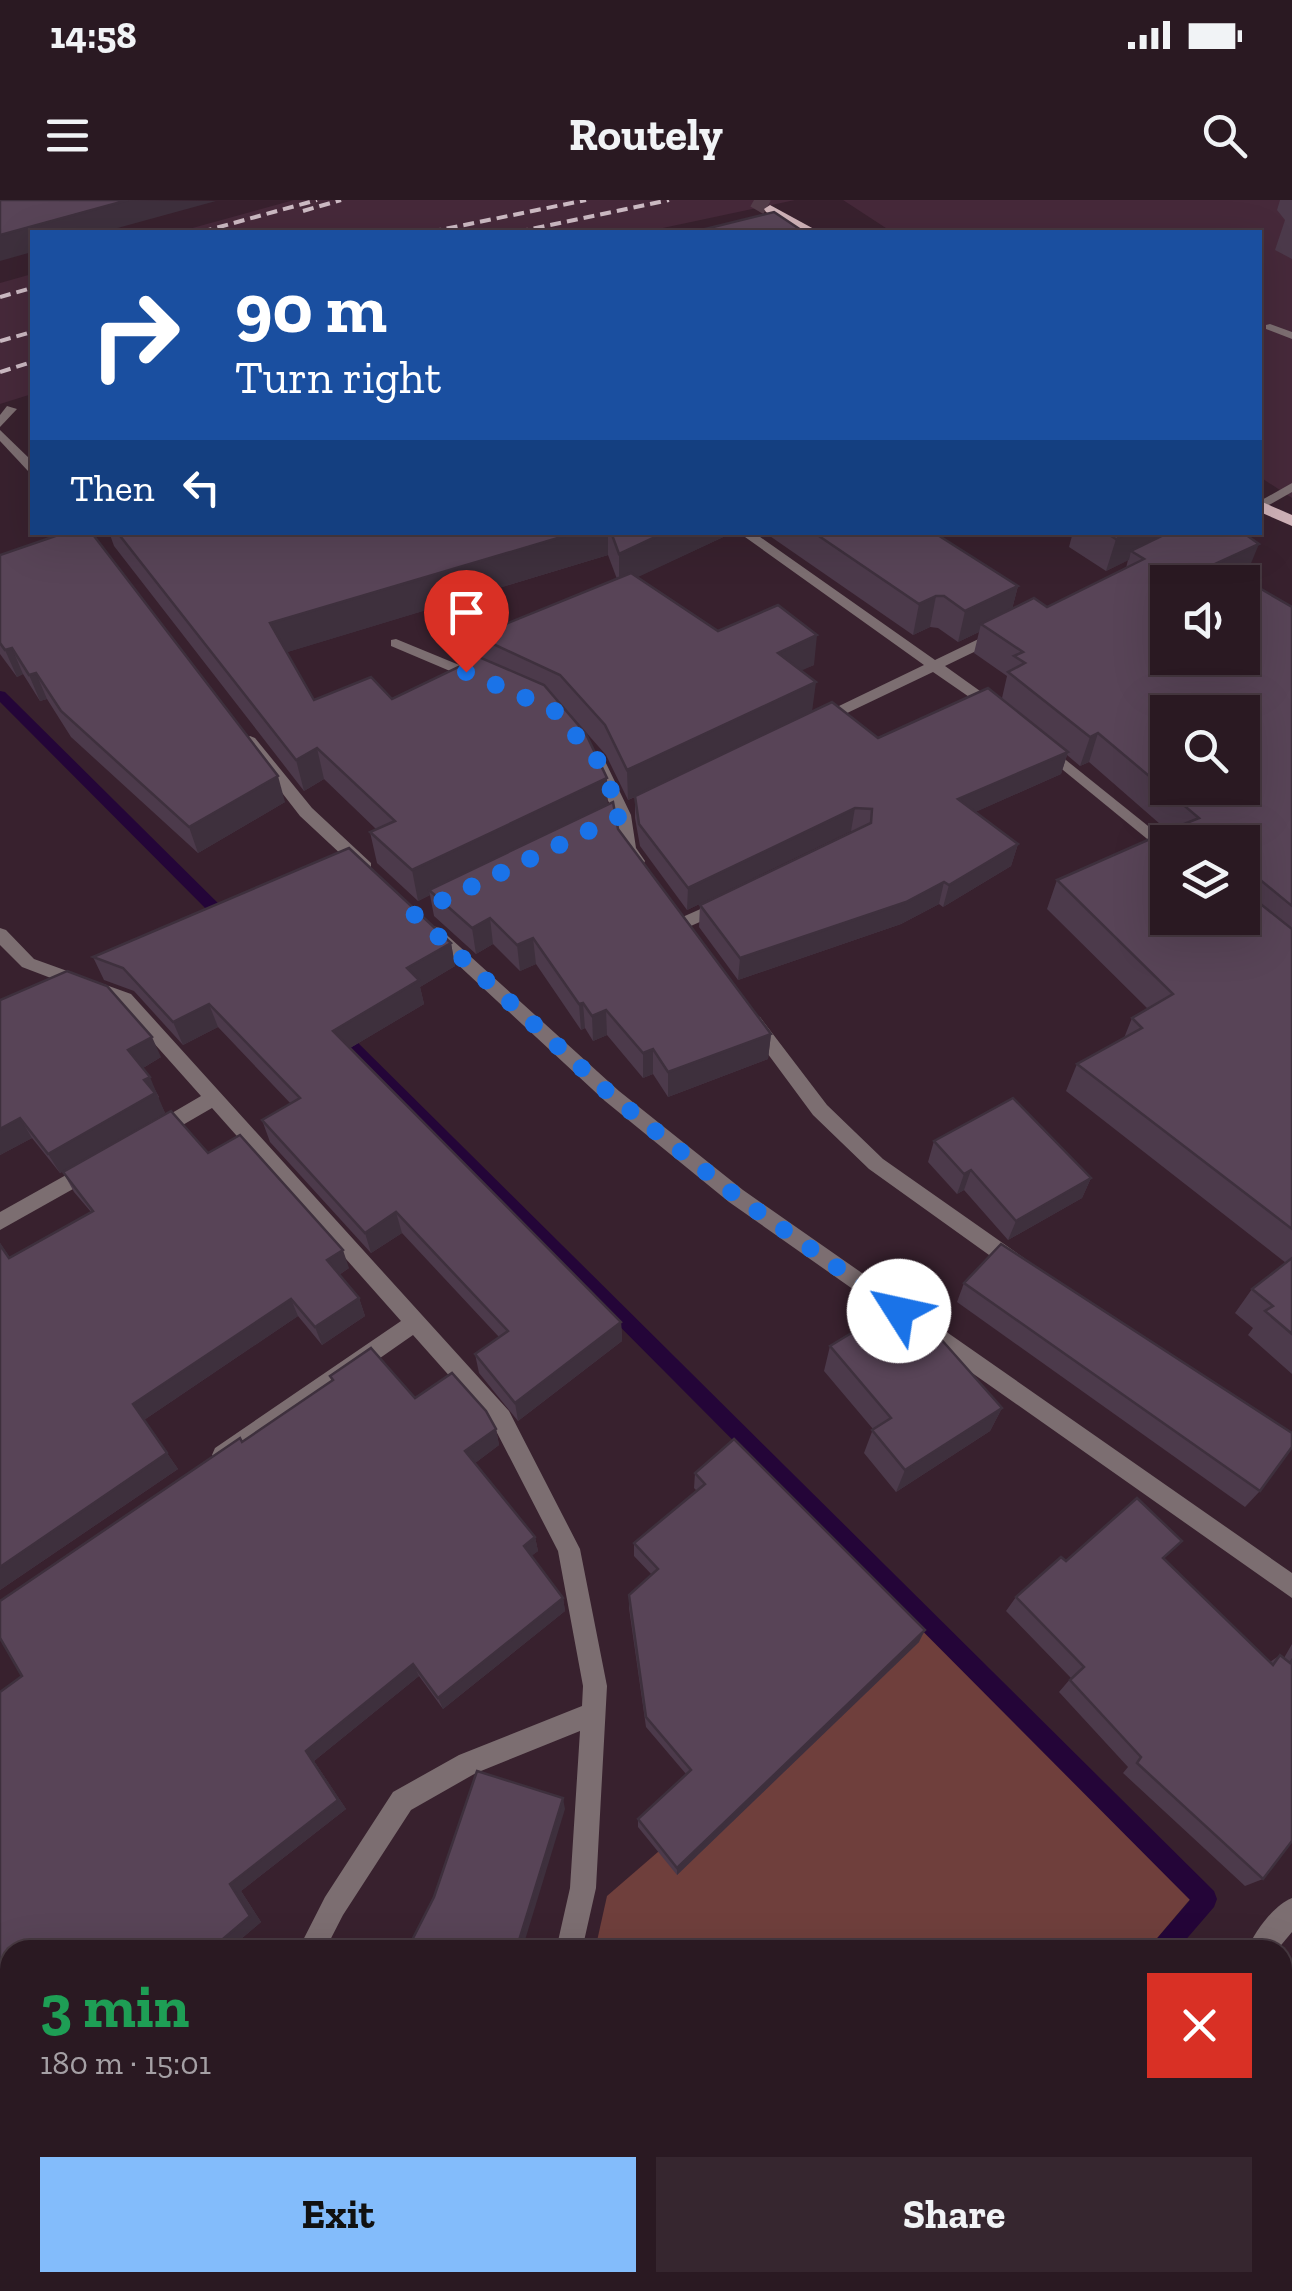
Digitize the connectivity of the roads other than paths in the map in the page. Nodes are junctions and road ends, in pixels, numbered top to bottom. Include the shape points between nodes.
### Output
1 (770, 210) edge
2 (805, 230) edge
3 (1270, 327) dead end
4 (1292, 336) edge
5 (11, 408) dead end
6 (0, 423) edge
7 (0, 434) edge
8 (30, 466) edge
9 (1292, 487) edge
10 (1262, 505) edge
11 (1262, 507) edge
12 (1292, 521) edge
13 (748, 535) edge
14 (1019, 625) edge
15 (396, 643) dead end
16 (934, 666) junction
17 (502, 689) edge
18 (234, 721) edge
19 (1016, 725) edge
20 (795, 732) edge
21 (1030, 736) edge
22 (587, 748) edge
23 (1150, 836) edge
24 (374, 876) edge
25 (650, 879) edge
26 (737, 898) edge
27 (414, 914) edge
28 (684, 923) edge
29 (0, 936) edge
30 (737, 998) edge
31 (214, 1098) junction
32 (0, 1222) edge
33 (1032, 1274) edge
34 (415, 1322) junction
35 (208, 1466) edge
36 (1292, 1586) edge
37 (593, 1714) junction
38 (1292, 1911) edge
39 (316, 1940) edge
40 (571, 1940) edge
41 (1268, 1940) edge

1 - 2 main road
3 - 4 street
5 - 6 street
7 - 8 street
9 - 10 street
11 - 12 main road
13 - 16 street
14 - 16 street
15 - 17 street
16 - 19 street
16 - 20 street
18 - 24 street via 306,812
21 - 23 street
22 - 25 street via 623,815 628,849
26 - 28 street
27 - 36 street via 612,1096 736,1196
29 - 31 street via 28,962 125,999
30 - 33 street via 820,1110 876,1164
31 - 32 street
31 - 34 street
34 - 35 street
34 - 37 street via 501,1418 569,1549 596,1686
37 - 39 street via 468,1764 402,1801
37 - 40 street via 583,1888
38 - 41 street

